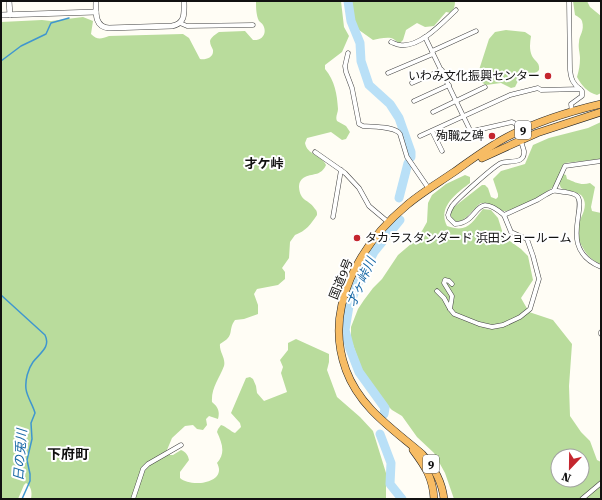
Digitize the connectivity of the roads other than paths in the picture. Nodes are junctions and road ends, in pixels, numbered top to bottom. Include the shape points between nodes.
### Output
1 (10, 1) edge
2 (96, 1) edge
3 (184, 1) edge
4 (569, 1) edge
5 (456, 10) dead end
6 (96, 12) junction
7 (1, 15) edge
8 (10, 15) junction
9 (180, 23) junction
10 (253, 25) dead end
11 (476, 31) dead end
12 (425, 37) junction
13 (391, 42) dead end
14 (432, 52) junction
15 (348, 53) dead end
16 (442, 70) junction
17 (388, 73) dead end
18 (412, 83) dead end
19 (449, 85) junction
20 (485, 87) dead end
21 (580, 89) junction
22 (414, 101) dead end
23 (456, 101) junction
24 (600, 104) edge
25 (433, 112) dead end
26 (601, 112) edge
27 (572, 113) junction
28 (464, 116) junction
29 (432, 131) junction
30 (519, 131) junction
31 (420, 136) dead end
32 (522, 139) junction
33 (442, 151) dead end
34 (316, 152) dead end
35 (601, 161) edge
36 (341, 170) junction
37 (456, 170) junction
38 (429, 189) junction
39 (554, 190) junction
40 (504, 215) junction
41 (333, 217) dead end
42 (388, 222) junction
43 (601, 267) edge
44 (452, 284) dead end
45 (437, 291) dead end
46 (450, 309) junction
47 (404, 439) junction
48 (181, 445) dead end
49 (601, 483) edge
50 (133, 499) edge
51 (434, 499) edge
52 (444, 499) edge
53 (582, 499) edge

1 - 8 street
2 - 6 street
3 - 9 street via 184,17
4 - 21 street via 570,70 571,78
5 - 12 street
6 - 8 street
6 - 9 street via 98,22 106,28 172,26
7 - 8 street
9 - 10 street via 187,26
11 - 14 street
12 - 13 street via 408,45
12 - 14 street
14 - 16 street
14 - 17 street
15 - 38 street via 345,66 359,124 398,131 407,157
16 - 18 street
16 - 19 street
19 - 22 street
19 - 23 street
20 - 23 street
21 - 27 street via 583,93 571,104
21 - 28 street via 538,88 510,95
23 - 25 street
23 - 28 street
24 - 27 highway, 国道9号 / 9
26 - 32 highway, 国道9号 / 9
27 - 30 highway, 国道9号 / 9
28 - 29 street
28 - 30 street via 470,130 473,131 512,122
29 - 31 street
29 - 33 street
30 - 32 street
30 - 37 highway, 国道9号 / 9
32 - 37 highway, 国道9号 / 9
32 - 40 street via 525,154 522,159 498,165 457,201 448,215 455,224 464,222 484,205 495,208
34 - 36 street
35 - 39 street via 565,166
36 - 41 street
36 - 42 street via 359,188 369,206
37 - 38 highway, 国道9号 / 9
38 - 42 highway, 国道9号 / 9
39 - 40 street
39 - 43 street via 573,194 578,199 575,234 577,240 585,257
40 - 46 street via 511,232 527,239 539,276 530,309 503,325 490,327 457,316
42 - 47 highway, 国道9号 / 9 via 356,265 342,303 339,332 346,370 357,392 374,414
44 - 46 street via 445,280 444,283 452,296
45 - 46 street
47 - 51 highway, 国道9号 / 9 via 425,466 431,480
47 - 52 highway, 国道9号 / 9 via 422,454 435,470
48 - 50 street via 143,469
49 - 53 street

